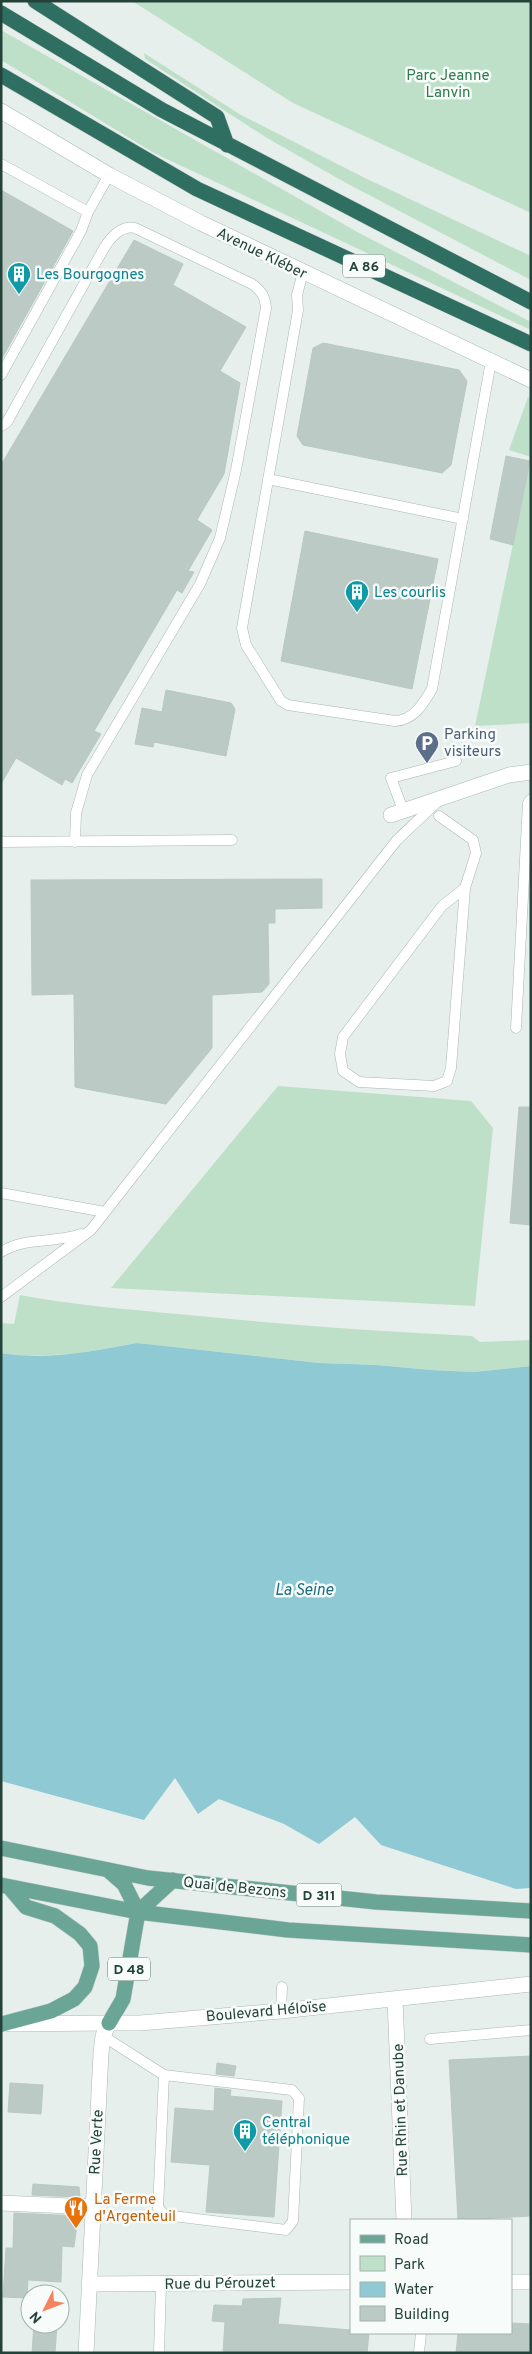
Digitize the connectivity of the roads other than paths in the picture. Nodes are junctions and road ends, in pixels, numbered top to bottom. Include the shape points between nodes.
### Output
1 (35, 1) edge
2 (1, 13) edge
3 (1, 76) edge
4 (1, 111) edge
5 (227, 145) junction
6 (1, 164) edge
7 (109, 175) junction
8 (88, 212) junction
9 (303, 272) junction
10 (531, 302) edge
11 (531, 344) edge
12 (491, 361) junction
13 (1, 376) edge
14 (531, 380) edge
15 (1, 426) edge
16 (268, 479) junction
17 (462, 519) junction
18 (456, 761) dead end
19 (531, 772) edge
20 (443, 796) junction
21 (531, 799) edge
22 (397, 813) joint
23 (439, 816) dead end
24 (232, 840) dead end
25 (1, 842) edge
26 (75, 842) junction
27 (465, 888) junction
28 (516, 1028) dead end
29 (1, 1193) edge
30 (105, 1212) junction
31 (91, 1230) junction
32 (1, 1252) edge
33 (1, 1298) edge
34 (1, 1848) edge
35 (108, 1869) junction
36 (173, 1880) junction
37 (5, 1886) edge
38 (531, 1911) edge
39 (138, 1912) junction
40 (531, 1944) edge
41 (531, 1984) edge
42 (282, 1987) dead end
43 (395, 1999) junction
44 (282, 2011) junction
45 (2, 2024) edge
46 (106, 2030) junction
47 (531, 2030) edge
48 (430, 2039) dead end
49 (164, 2075) junction
50 (1, 2203) edge
51 (93, 2207) junction
52 (404, 2219) edge
53 (350, 2282) edge
54 (512, 2282) edge
55 (531, 2282) edge
56 (89, 2284) junction
57 (160, 2284) junction
58 (421, 2334) edge
59 (86, 2353) edge
60 (159, 2353) edge
61 (419, 2353) edge

1 - 5 highway via 217,117
2 - 5 highway via 162,110
3 - 11 highway, A 86 via 197,189
4 - 7 street, Avenue Kléber
5 - 10 highway
6 - 8 lane
7 - 8 lane
7 - 9 street, Avenue Kléber
8 - 13 lane via 81,231
9 - 12 street, Avenue Kléber
9 - 16 lane
12 - 14 street, Avenue Kléber
12 - 17 lane
15 - 26 lane via 7,422 104,248 121,231 135,228 261,291 266,308 220,538 200,584 87,776 76,813
16 - 17 lane
16 - 17 lane via 242,628 246,646 281,701 288,705 395,721 416,712 432,689
18 - 22 lane via 391,778
19 - 20 street via 509,775
20 - 22 street
20 - 30 lane via 396,840
21 - 28 lane via 528,803
23 - 27 lane via 473,840 476,853
24 - 26 lane
25 - 26 lane
27 - 27 lane via 451,1068 447,1081 434,1086 359,1082 343,1071 340,1054 343,1037 442,906
29 - 30 lane
30 - 31 lane
31 - 32 lane via 68,1239 32,1240
31 - 33 lane
34 - 35 main road, Quai de Bezons / D 311
35 - 36 main road, Quai de Bezons / D 311
35 - 39 main road via 124,1884
36 - 38 main road, Quai de Bezons / D 311 via 376,1902
36 - 39 main road
37 - 39 main road
37 - 45 main road via 26,1907 55,1916 80,1934 90,1946 92,1966 85,1987 74,1999 51,2011
39 - 40 main road via 288,1930
39 - 46 main road, D 48 via 123,1999
41 - 43 street, Boulevard Héloïse
42 - 44 lane
43 - 44 street, Boulevard Héloïse
43 - 52 street, Rue Rhin et Danube
44 - 46 street, Boulevard Héloïse via 140,2023
45 - 46 street, Boulevard Héloïse
46 - 49 lane
46 - 51 street, Rue Verte
47 - 48 lane
49 - 49 lane via 158,2208 166,2216 286,2230 293,2221 299,2098 292,2090
50 - 51 street
51 - 56 street, Rue Verte
53 - 57 street, Rue du Pérouzet
54 - 55 street
56 - 57 street, Rue du Pérouzet
56 - 59 street, Rue Verte
57 - 60 lane
58 - 61 lane

